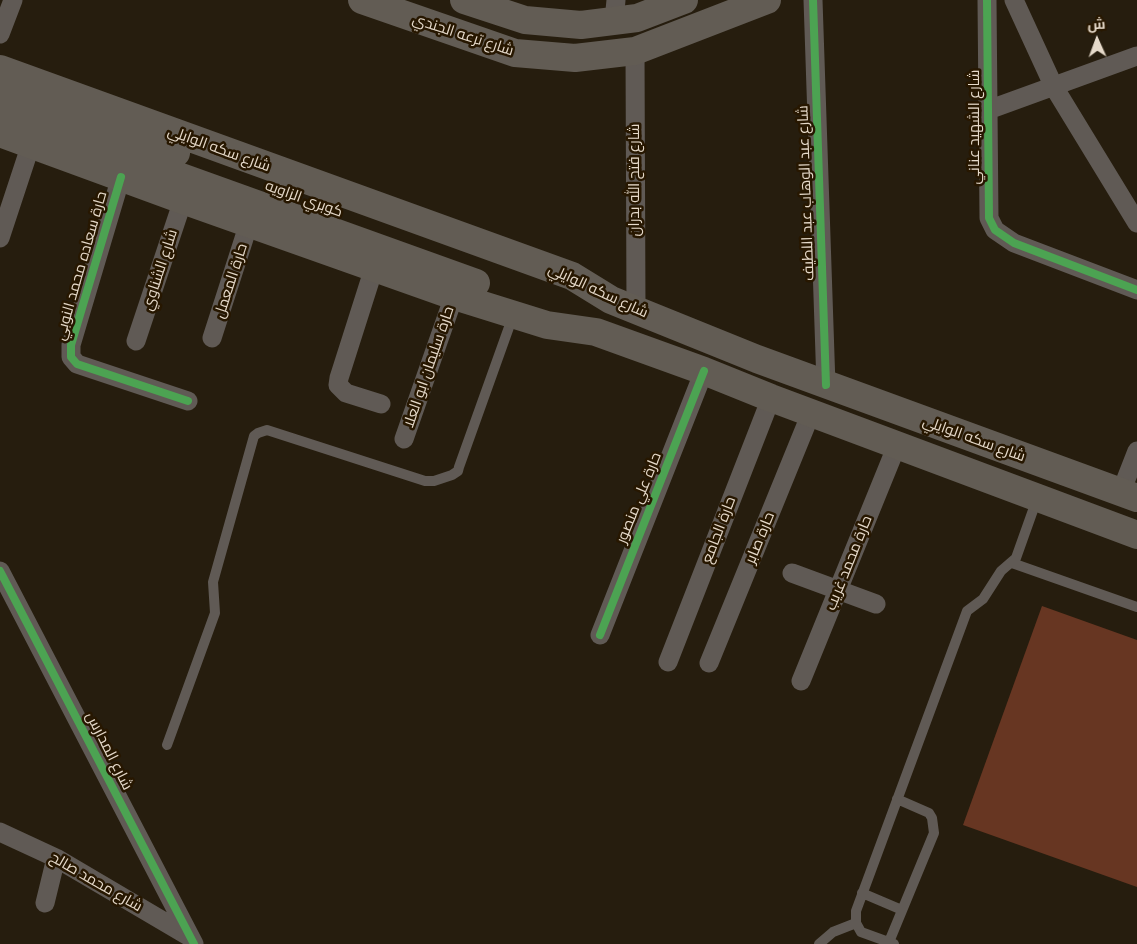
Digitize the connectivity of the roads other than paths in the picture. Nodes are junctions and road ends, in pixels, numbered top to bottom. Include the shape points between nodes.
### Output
1 (13, 0) edge
2 (362, 0) edge
3 (464, 0) edge
4 (684, 0) edge
5 (767, 0) edge
6 (813, 0) edge
7 (987, 0) edge
8 (1014, 0) edge
9 (510, 7) edge
10 (615, 10) edge
11 (0, 34) edge
12 (635, 51) junction
13 (1137, 56) edge
14 (0, 69) edge
15 (1054, 87) junction
16 (0, 90) edge
17 (988, 110) junction
18 (0, 112) edge
19 (0, 133) edge
20 (31, 144) junction
21 (121, 177) junction
22 (183, 200) junction
23 (249, 223) junction
24 (1137, 223) edge
25 (0, 238) edge
26 (374, 268) junction
27 (1137, 290) edge
28 (454, 296) junction
29 (611, 300) junction
30 (636, 310) junction
31 (513, 315) junction
32 (596, 332) junction
33 (212, 338) dead end
34 (136, 341) dead end
35 (704, 371) junction
36 (826, 385) junction
37 (770, 398) junction
38 (188, 401) dead end
39 (381, 404) dead end
40 (812, 413) junction
41 (404, 439) dead end
42 (897, 445) junction
43 (1137, 451) edge
44 (1129, 495) edge
45 (1038, 498) junction
46 (1137, 535) edge
47 (1012, 563) junction
48 (0, 571) edge
49 (792, 573) dead end
50 (5, 589) edge
51 (838, 590) junction
52 (876, 604) dead end
53 (1137, 606) edge
54 (600, 635) dead end
55 (668, 662) dead end
56 (708, 663) dead end
57 (801, 680) dead end
58 (167, 746) dead end
59 (896, 799) junction
60 (0, 832) edge
61 (56, 858) junction
62 (862, 894) junction
63 (45, 903) dead end
64 (902, 910) junction
65 (856, 923) junction
66 (192, 941) edge
67 (891, 943) edge
68 (819, 944) edge

1 - 11 street
2 - 12 main road, شارع ترعه الجندي via 515,53 575,58
3 - 9 main road
4 - 10 main road via 637,18
5 - 12 main road, شارع ترعه الجندي
6 - 36 street, شارع عبد الوهاب عبد اللطيف
7 - 17 street, شارع الشهيد عناني
8 - 15 street
9 - 10 main road via 525,20 581,25
12 - 30 street, شارع فتح الله بدران
13 - 15 street
14 - 29 main road, شارع سكه الوايلي via 572,276
15 - 17 street
15 - 24 street
16 - 29 main road, كوبري الزاويه via 565,293
17 - 27 street, شارع الشهيد عناني via 989,218 995,230 1014,243
18 - 32 main road, كوبري الزاويه via 555,312
19 - 20 main road
20 - 21 main road
20 - 25 street
21 - 22 main road
21 - 38 street, حارة سعاده محمد النوبي via 71,345 72,357 77,364
22 - 23 main road
22 - 34 street, شارع الشناوي
23 - 26 main road
23 - 33 street, حارة المعمل
26 - 28 main road
26 - 39 street via 338,385 346,393
28 - 31 main road
28 - 41 street, حارة سليمان ابو العلا
29 - 30 main road, شارع سكه الوايلي
30 - 36 main road, شارع سكه الوايلي
31 - 32 main road via 548,325
31 - 58 lane via 458,471 452,475 426,481 268,430 254,436 213,582 215,613
32 - 35 main road
35 - 37 main road
35 - 54 street, حارة علي منصور
36 - 44 main road, شارع سكه الوايلي
37 - 40 main road
37 - 55 street, حارة الجامع
40 - 42 main road
40 - 56 street, حارة صابر
42 - 45 main road
42 - 51 street, حارة محمد غريب
43 - 44 street
45 - 46 main road
45 - 47 lane
47 - 53 lane
47 - 59 lane via 1001,571 984,599 967,611
48 - 50 street, شارع المدارس
49 - 51 street
50 - 66 street, شارع المدارس
51 - 52 street
51 - 57 street, حارة محمد غريب
59 - 62 lane
59 - 64 lane via 929,812 934,826
60 - 61 street, شارع محمد صالح
61 - 63 street
61 - 66 street, شارع محمد صالح
62 - 64 lane
62 - 65 lane
64 - 67 lane
65 - 67 lane via 861,932
65 - 68 lane via 833,932

